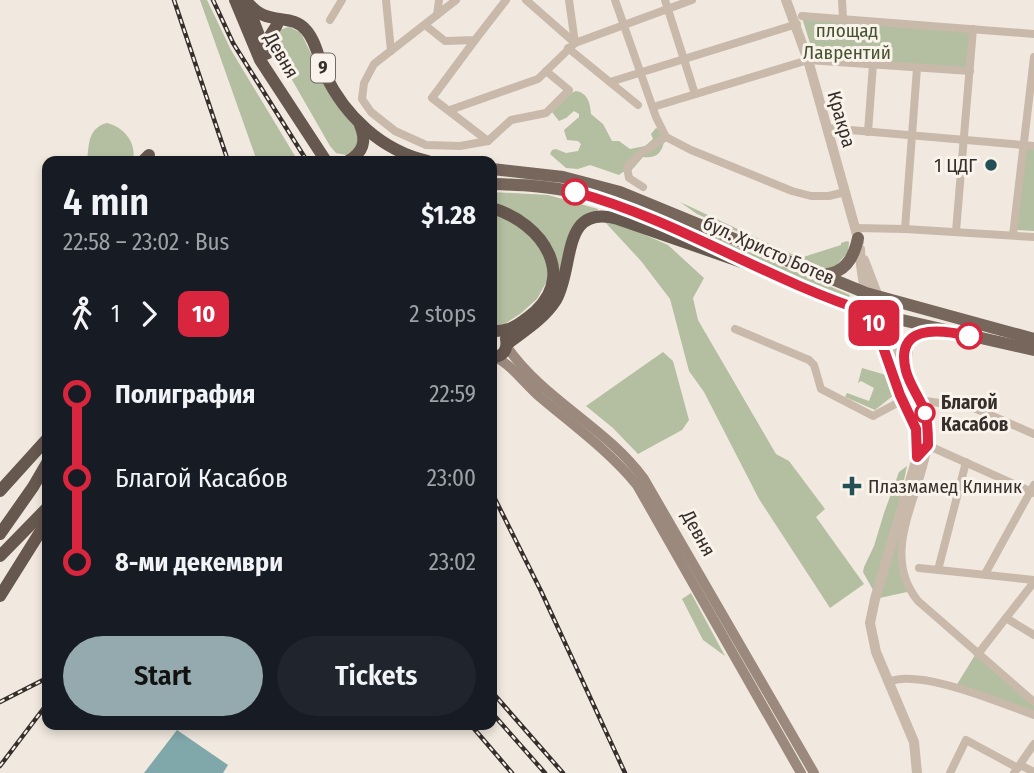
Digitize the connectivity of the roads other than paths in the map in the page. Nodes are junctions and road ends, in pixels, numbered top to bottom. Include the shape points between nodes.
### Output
1 (235, 0) edge
2 (246, 0) edge
3 (342, 0) edge
4 (386, 0) edge
5 (439, 0) edge
6 (456, 0) edge
7 (506, 0) edge
8 (526, 0) edge
9 (569, 0) edge
10 (615, 0) edge
11 (692, 0) edge
12 (786, 0) edge
13 (842, 0) edge
14 (666, 4) edge
15 (437, 15) junction
16 (843, 19) junction
17 (330, 20) dead end
18 (799, 20) junction
19 (280, 22) junction
20 (624, 24) junction
21 (425, 25) junction
22 (973, 29) junction
23 (252, 31) junction
24 (1034, 34) edge
25 (475, 40) junction
26 (571, 45) junction
27 (391, 51) junction
28 (1034, 57) edge
29 (684, 59) junction
30 (269, 60) junction
31 (808, 60) junction
32 (873, 64) junction
33 (917, 68) junction
34 (547, 71) junction
35 (970, 71) junction
36 (642, 72) junction
37 (1033, 80) edge
38 (610, 82) junction
39 (695, 94) junction
40 (638, 105) dead end
41 (653, 107) junction
42 (450, 110) junction
43 (358, 122) junction
44 (827, 128) junction
45 (868, 132) junction
46 (912, 136) junction
47 (666, 137) junction
48 (488, 141) junction
49 (965, 141) junction
50 (1024, 145) junction
51 (1034, 146) edge
52 (323, 156) edge
53 (331, 156) edge
54 (355, 156) edge
55 (410, 156) edge
56 (497, 170) edge
57 (497, 184) edge
58 (643, 187) dead end
59 (845, 192) junction
60 (497, 210) edge
61 (905, 229) junction
62 (956, 231) junction
63 (1013, 235) junction
64 (1034, 237) edge
65 (858, 238) junction
66 (762, 269) junction
67 (817, 274) junction
68 (872, 295) junction
69 (871, 313) junction
70 (886, 316) junction
71 (735, 330) dead end
72 (497, 331) edge
73 (946, 331) junction
74 (497, 332) edge
75 (1034, 337) edge
76 (507, 346) junction
77 (1034, 350) edge
78 (497, 356) edge
79 (497, 359) edge
80 (906, 370) junction
81 (903, 400) junction
82 (919, 400) junction
83 (1034, 435) edge
84 (923, 443) junction
85 (42, 445) edge
86 (966, 463) junction
87 (42, 472) edge
88 (5, 486) edge
89 (1033, 490) edge
90 (42, 513) edge
91 (42, 529) edge
92 (0, 534) edge
93 (0, 556) edge
94 (919, 568) dead end
95 (938, 570) junction
96 (985, 574) junction
97 (1034, 581) edge
98 (0, 596) edge
99 (1006, 618) junction
100 (1034, 635) edge
101 (978, 654) junction
102 (888, 681) junction
103 (1034, 702) edge
104 (1034, 715) edge
105 (1034, 744) edge
106 (1018, 769) edge
107 (1034, 772) edge
108 (801, 773) edge
109 (814, 773) edge
110 (917, 773) edge
111 (950, 773) edge

1 - 23 highway, Девня / 9
2 - 19 highway via 258,14
2 - 23 highway, Девня / 9
3 - 17 street
4 - 27 street
5 - 15 street
6 - 15 street
7 - 25 street
8 - 26 street
9 - 26 street
10 - 20 street
11 - 14 street
12 - 18 street, Кракра
13 - 16 street
14 - 20 street
14 - 29 street
15 - 21 street
16 - 18 street
16 - 22 street
18 - 29 street
18 - 31 street, Кракра
19 - 23 highway
19 - 30 highway via 268,39
19 - 43 highway, 9 via 301,25 309,33 331,85
20 - 26 street
20 - 36 street
21 - 25 street via 445,41
21 - 27 street
22 - 24 street
22 - 35 street
23 - 30 highway, Девня / 9
23 - 52 highway, Девня via 263,66
25 - 42 street via 432,96
26 - 34 street
26 - 38 street
27 - 48 street via 374,64 364,83 362,99 371,112 426,145
28 - 37 street
29 - 36 street
29 - 39 street
30 - 53 highway, Девня / 9
31 - 32 street
31 - 39 street
31 - 44 street, Кракра
32 - 33 street
32 - 45 street
33 - 35 street
33 - 46 street
34 - 42 street via 538,79
34 - 48 street via 569,90 546,113 511,120
35 - 49 street
36 - 38 street
36 - 41 street
37 - 50 street
38 - 40 street
39 - 41 street
41 - 47 street
42 - 48 street
43 - 54 highway via 364,141
43 - 55 highway
44 - 45 street
44 - 59 street, Кракра
45 - 46 street
46 - 49 street
46 - 61 street
47 - 58 street via 627,169 629,178
47 - 59 street via 792,191 811,196
49 - 50 street
49 - 62 street
50 - 51 street
50 - 63 street
56 - 67 main road, бул. Христо Ботев via 564,177 620,192
57 - 66 main road, бул. Христо Ботев via 551,188 611,203
59 - 65 street, Кракра
60 - 72 highway via 532,229 546,247 552,268 552,282 539,307 515,326
61 - 62 street
61 - 65 street
62 - 63 street
63 - 64 street
65 - 67 main road via 847,265 831,274
65 - 68 street, Кракра
66 - 69 main road, бул. Христо Ботев
66 - 76 highway via 618,219 594,215 575,233 552,306
67 - 68 main road, бул. Христо Ботев
68 - 69 street
68 - 70 street
68 - 75 main road, бул. Христо Ботев
69 - 70 main road, бул. Христо Ботев
69 - 81 street
70 - 73 main road, бул. Христо Ботев
70 - 80 street
71 - 81 street via 811,361 821,389 873,416
73 - 77 main road, бул. Христо Ботев
73 - 80 main road via 913,336 905,352
74 - 76 highway via 506,338
76 - 78 highway
76 - 109 main road, Девня via 548,391 613,444 645,479
79 - 108 main road, Девня via 603,449 637,485
80 - 82 street
81 - 82 street
81 - 84 street
82 - 83 street via 974,408
82 - 84 street via 926,414
84 - 86 street
84 - 101 street via 901,545 902,576 918,601
84 - 102 street via 872,612 872,638
85 - 88 highway
86 - 89 street
86 - 95 street
87 - 92 highway
89 - 96 street
90 - 93 highway
91 - 98 highway
94 - 95 street
95 - 96 street
96 - 97 street
97 - 99 street
99 - 100 street
99 - 101 street
101 - 103 street
102 - 104 street via 904,677 936,682
102 - 110 street via 914,742
105 - 106 street
106 - 107 street
106 - 111 street via 967,740

